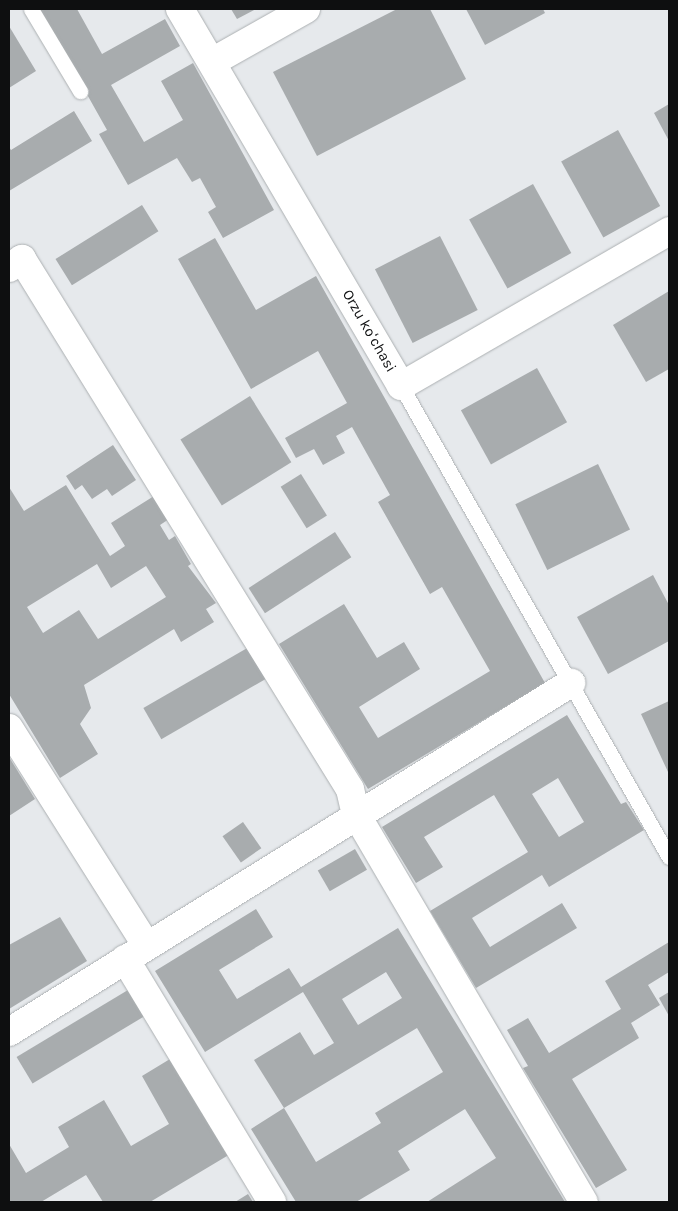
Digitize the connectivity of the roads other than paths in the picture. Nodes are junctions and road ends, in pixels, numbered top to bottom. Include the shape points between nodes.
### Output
1 (31, 9) edge
2 (180, 9) edge
3 (306, 9) edge
4 (212, 62) junction
5 (80, 92) dead end
6 (669, 231) edge
7 (9, 268) edge
8 (400, 386) junction
9 (571, 683) junction
10 (9, 728) edge
11 (356, 814) junction
12 (669, 857) edge
13 (136, 952) junction
14 (9, 1032) edge
15 (272, 1202) edge
16 (584, 1202) edge

1 - 5 lane
2 - 4 street, Orzu koʻchasi
3 - 4 street
4 - 8 street, Orzu koʻchasi
6 - 8 street, Orzu koʻchasi
7 - 11 street via 22,259 350,789
8 - 9 lane
9 - 11 street
9 - 12 lane
10 - 13 street
11 - 13 street
11 - 16 street
13 - 14 street
13 - 15 street

